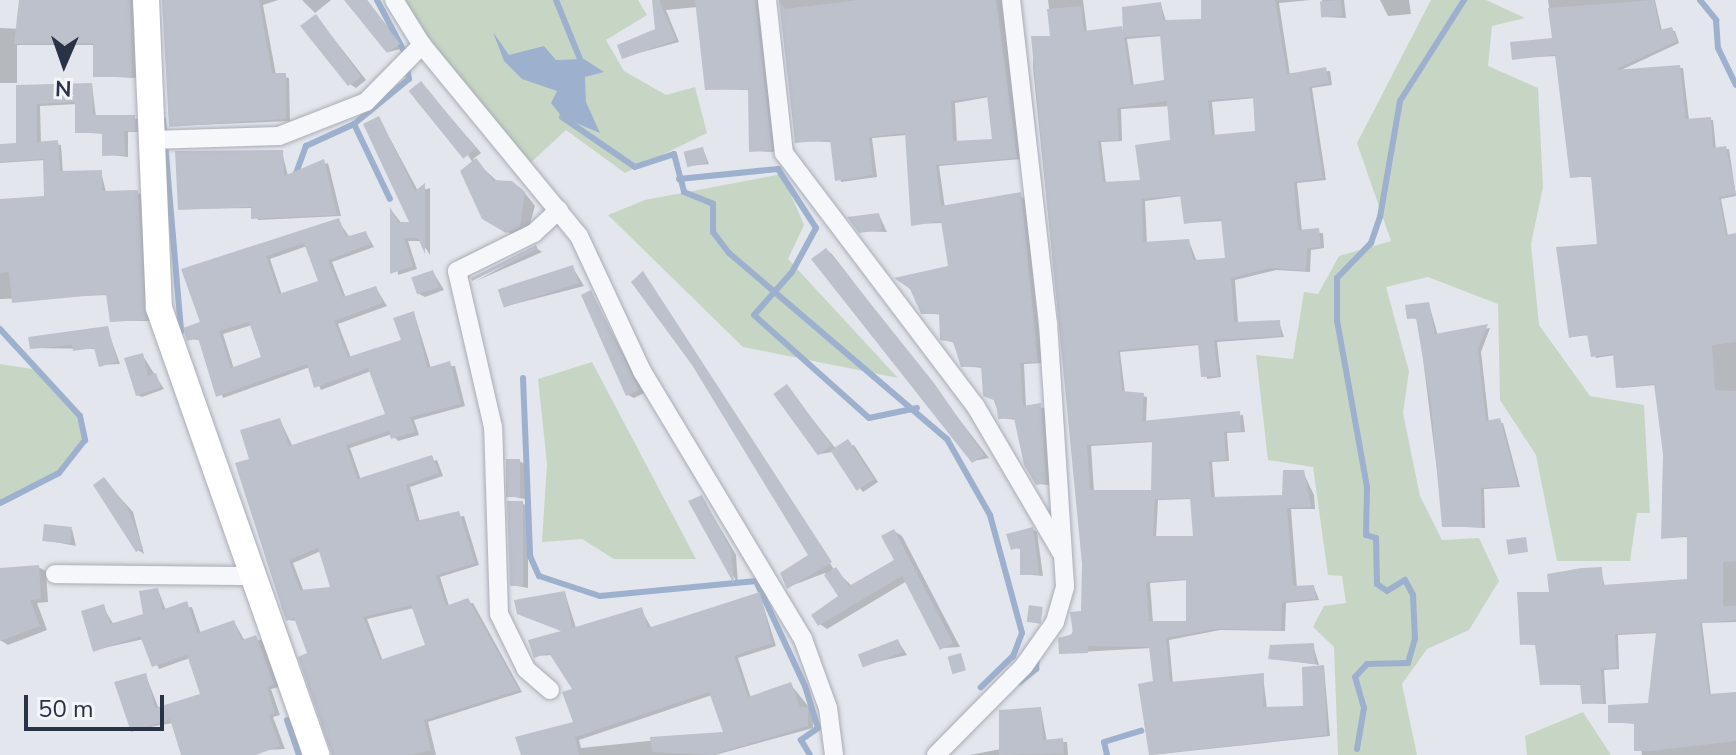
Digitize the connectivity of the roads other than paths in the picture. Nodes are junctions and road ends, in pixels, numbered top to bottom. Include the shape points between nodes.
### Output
1 (146, 0) edge
2 (394, 0) edge
3 (767, 0) edge
4 (1011, 0) edge
5 (422, 45) junction
6 (151, 140) junction
7 (559, 210) junction
8 (1064, 557) junction
9 (55, 574) dead end
10 (254, 576) junction
11 (550, 690) dead end
12 (316, 755) edge
13 (834, 755) edge
14 (936, 755) edge

1 - 6 street
2 - 5 street
3 - 8 street via 784,153 985,420
4 - 8 street via 1048,324
5 - 6 street via 366,102 279,136
5 - 7 street
6 - 10 street via 159,308
7 - 11 street via 534,233 457,271 493,427 499,614 526,669
7 - 13 street via 579,236 660,404 803,639 828,708
8 - 14 street via 1055,622
9 - 10 street
10 - 12 street

